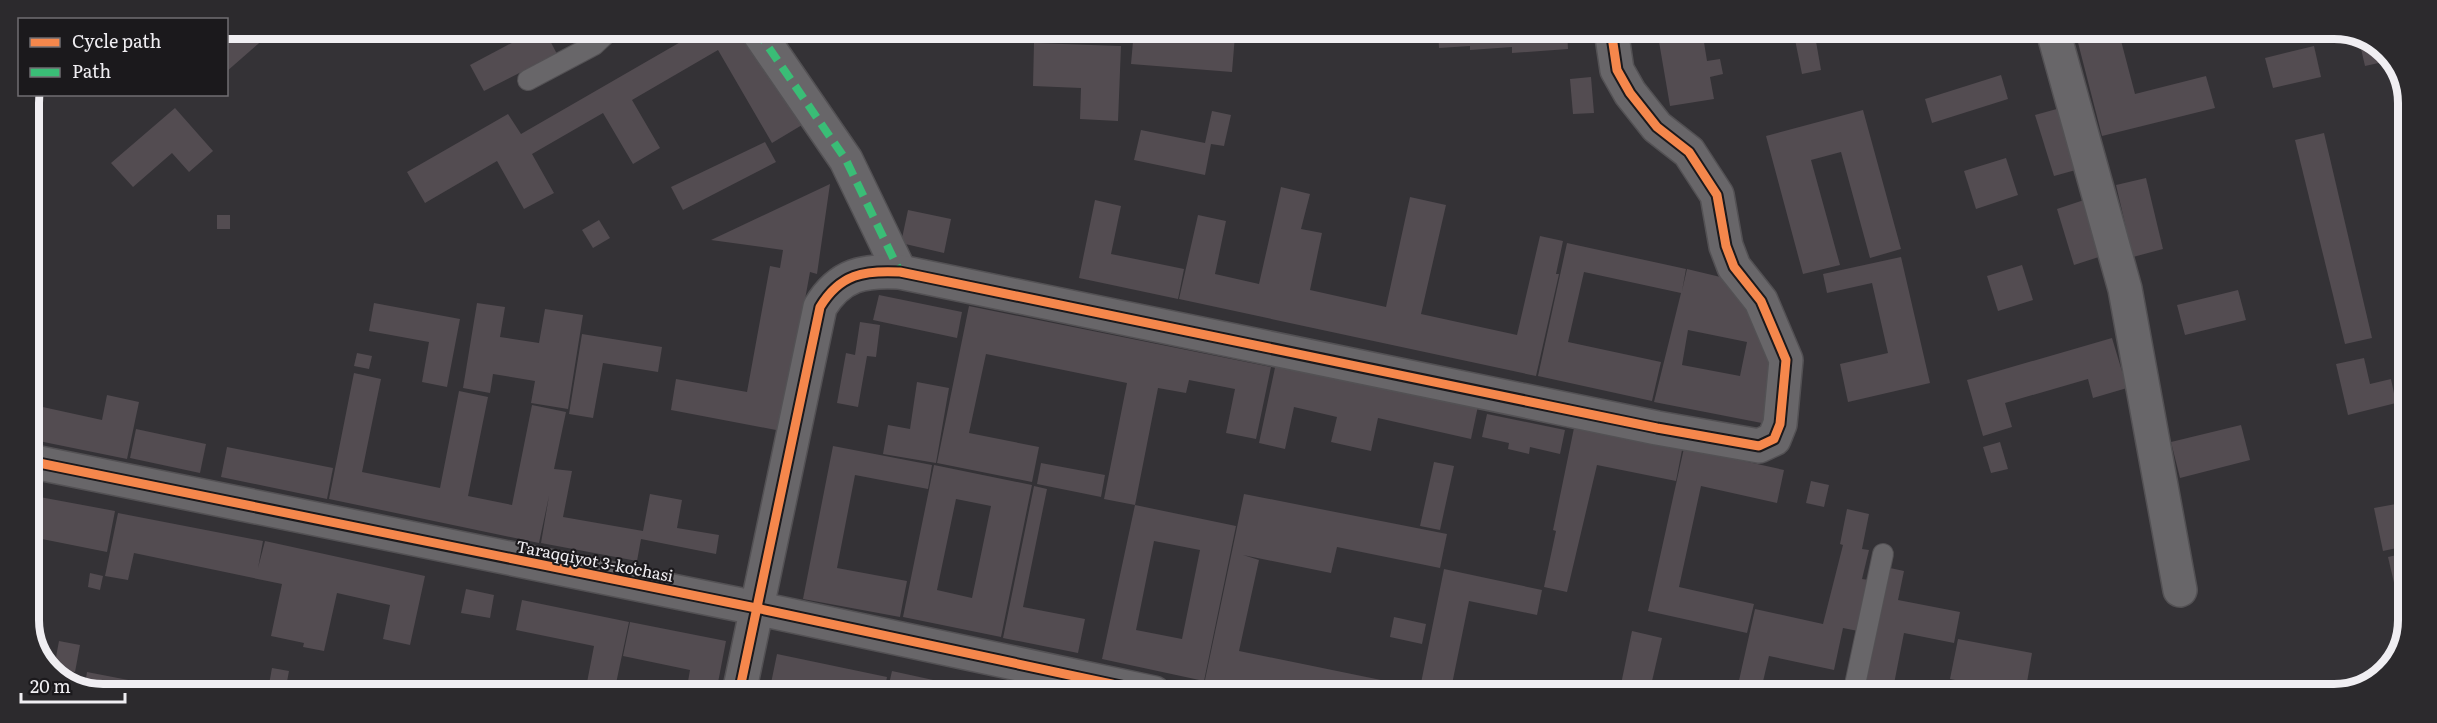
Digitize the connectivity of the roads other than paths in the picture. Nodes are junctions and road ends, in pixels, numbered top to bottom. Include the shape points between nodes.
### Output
1 (600, 39) edge
2 (763, 39) edge
3 (1612, 39) edge
4 (2056, 39) edge
5 (528, 80) dead end
6 (900, 272) junction
7 (39, 463) edge
8 (1883, 554) dead end
9 (2180, 590) dead end
10 (756, 608) junction
11 (741, 684) edge
12 (1112, 684) edge
13 (1855, 684) edge

1 - 5 lane
2 - 6 street via 846,160
3 - 6 street via 1617,70 1630,93 1657,128 1689,152 1718,195 1726,246 1734,267 1761,301 1786,360 1780,424 1774,439 1759,446
4 - 9 street via 2125,289
6 - 10 street via 868,270 841,282 820,307
7 - 10 street, Taraqqiyot 3-koʻchasi
8 - 13 lane
10 - 11 street
10 - 12 street, Taraqqiyot 3-koʻchasi

